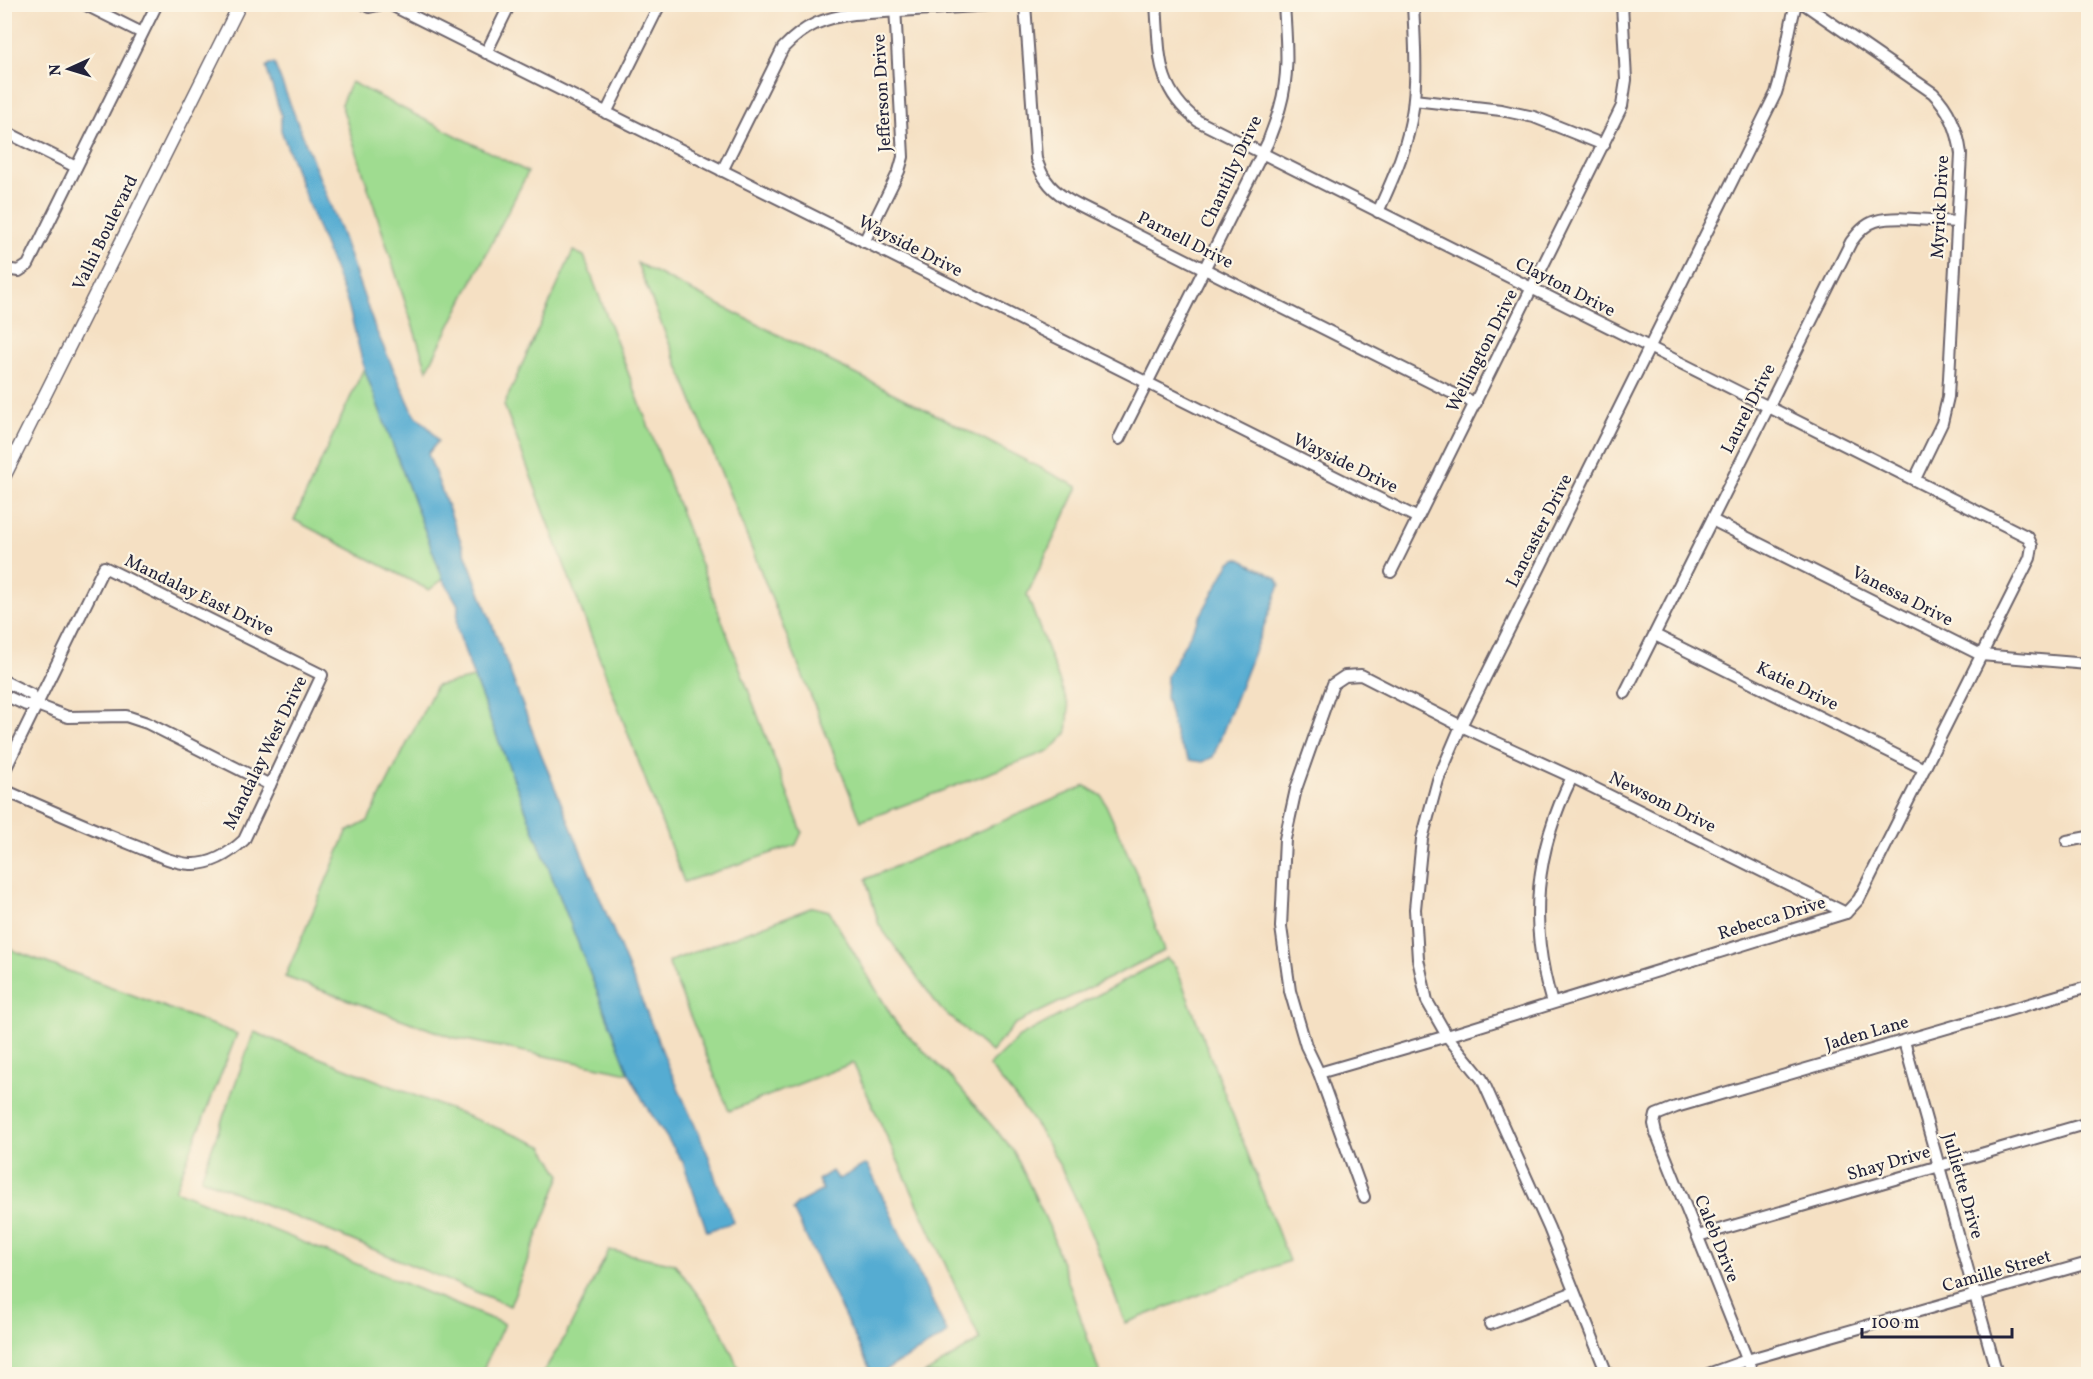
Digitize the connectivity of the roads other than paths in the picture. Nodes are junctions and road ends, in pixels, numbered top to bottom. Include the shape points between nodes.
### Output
1 (84, 4) edge
2 (156, 4) edge
3 (240, 4) edge
4 (364, 4) edge
5 (383, 4) edge
6 (389, 4) edge
7 (510, 4) edge
8 (660, 4) edge
9 (1006, 4) edge
10 (1025, 4) edge
11 (1156, 4) edge
12 (1284, 4) edge
13 (1413, 4) edge
14 (1622, 4) edge
15 (1796, 4) edge
16 (1804, 4) edge
17 (895, 8) edge
18 (142, 33) junction
19 (486, 53) junction
20 (1414, 100) junction
21 (606, 113) junction
22 (4, 131) edge
23 (1604, 145) junction
24 (1261, 154) junction
25 (76, 166) junction
26 (722, 171) junction
27 (1378, 212) junction
28 (1957, 222) junction
29 (864, 242) junction
30 (4, 269) edge
31 (1204, 269) junction
32 (1532, 290) junction
33 (1650, 348) junction
34 (1147, 384) junction
35 (1476, 402) junction
36 (1768, 406) junction
37 (1119, 439) dead end
38 (4, 477) edge
39 (1915, 479) junction
40 (1418, 518) junction
41 (1712, 520) junction
42 (2031, 543) joint
43 (1391, 572) dead end
44 (1654, 634) junction
45 (1981, 655) junction
46 (2088, 664) edge
47 (322, 675) joint
48 (4, 681) edge
49 (1625, 693) dead end
50 (4, 694) edge
51 (37, 705) junction
52 (1461, 726) junction
53 (1924, 769) junction
54 (4, 772) edge
55 (1572, 777) junction
56 (270, 785) junction
57 (4, 790) edge
58 (2088, 837) edge
59 (2067, 842) dead end
60 (1846, 913) junction
61 (2088, 987) edge
62 (1552, 1003) junction
63 (1447, 1036) junction
64 (1904, 1041) junction
65 (1319, 1073) junction
66 (1656, 1115) joint
67 (2088, 1123) edge
68 (1939, 1167) junction
69 (1364, 1197) dead end
70 (1698, 1236) junction
71 (2088, 1263) edge
72 (1574, 1292) junction
73 (1975, 1295) junction
74 (1490, 1324) dead end
75 (1747, 1360) junction
76 (1607, 1374) edge
77 (1708, 1374) edge
78 (1753, 1374) edge
79 (1997, 1374) edge

1 - 18 street
2 - 18 street
3 - 38 street, Valhi Boulevard
4 - 5 street
6 - 19 street, Wayside Drive
7 - 19 street
8 - 21 street
9 - 17 street
10 - 31 street, Parnell Drive via 1034,146 1045,180 1063,197
11 - 24 street, Clayton Drive via 1160,54 1173,97 1198,121
12 - 24 street, Chantilly Drive via 1285,83 1281,106
13 - 20 street
14 - 23 street, Wellington Drive via 1626,80 1622,106
15 - 33 street, Lancaster Drive via 1776,93
16 - 28 street, Myrick Drive via 1942,102 1959,134
17 - 26 street via 832,17 796,35 778,56
17 - 29 street, Jefferson Drive via 903,157
18 - 25 street
19 - 21 street, Wayside Drive
20 - 23 street via 1534,117
20 - 27 street via 1400,163
21 - 26 street, Wayside Drive
22 - 25 street
23 - 32 street, Wellington Drive
24 - 27 street, Clayton Drive
24 - 31 street, Chantilly Drive
25 - 30 street via 28,265 19,271
26 - 29 street, Wayside Drive
27 - 32 street, Clayton Drive
28 - 36 street, Laurel Drive via 1888,219 1868,224 1857,233
28 - 39 street, Myrick Drive via 1948,397 1942,423
29 - 34 street, Wayside Drive
31 - 34 street, Chantilly Drive
31 - 35 street, Parnell Drive
32 - 33 street, Clayton Drive
32 - 35 street, Wellington Drive
33 - 36 street, Clayton Drive
33 - 52 street, Lancaster Drive
34 - 37 street, Chantilly Drive
34 - 40 street, Wayside Drive
35 - 40 street, Wellington Drive
36 - 39 street, Clayton Drive
36 - 41 street, Laurel Drive
39 - 42 street, Clayton Drive via 2028,537
40 - 43 street, Wellington Drive
41 - 44 street, Laurel Drive
41 - 45 street, Vanessa Drive
42 - 45 street, Rebecca Drive via 2030,558
44 - 49 street, Laurel Drive
44 - 53 street, Katie Drive
45 - 46 street, Vanessa Drive
45 - 53 street, Rebecca Drive
47 - 51 street, Mandalay East Drive via 104,567
47 - 56 street, Mandalay West Drive
48 - 51 street via 32,695
50 - 51 street via 26,705
51 - 54 street, Mandalay East Drive
51 - 56 street via 68,717 126,716 147,723
52 - 55 street, Newsom Drive
52 - 63 street, Lancaster Drive via 1438,780 1422,839 1415,909 1418,959 1427,1001
52 - 65 street, Newsom Drive via 1361,675 1345,676 1333,684 1289,819 1281,927 1290,991 1306,1046
53 - 60 street, Rebecca Drive via 1859,899
55 - 60 street, Newsom Drive
55 - 62 street via 1551,824 1538,894 1539,942
56 - 57 street, Mandalay West Drive via 244,840 232,852 213,861 191,864 158,855
58 - 59 street
60 - 62 street, Rebecca Drive
61 - 64 street, Jaden Lane
62 - 63 street, Rebecca Drive
63 - 65 street, Rebecca Drive
63 - 72 street, Lancaster Drive via 1482,1079
64 - 66 street, Jaden Lane
64 - 68 street, Julliette Drive
65 - 69 street
66 - 70 street, Caleb Drive via 1656,1133
67 - 68 street, Shay Drive
68 - 70 street, Shay Drive
68 - 73 street, Julliette Drive
70 - 75 street, Caleb Drive
71 - 73 street, Camille Street
72 - 74 street
72 - 76 street, Lancaster Drive
73 - 75 street, Camille Street
73 - 79 street, Julliette Drive
75 - 77 street, Camille Street
75 - 78 street, Caleb Drive

